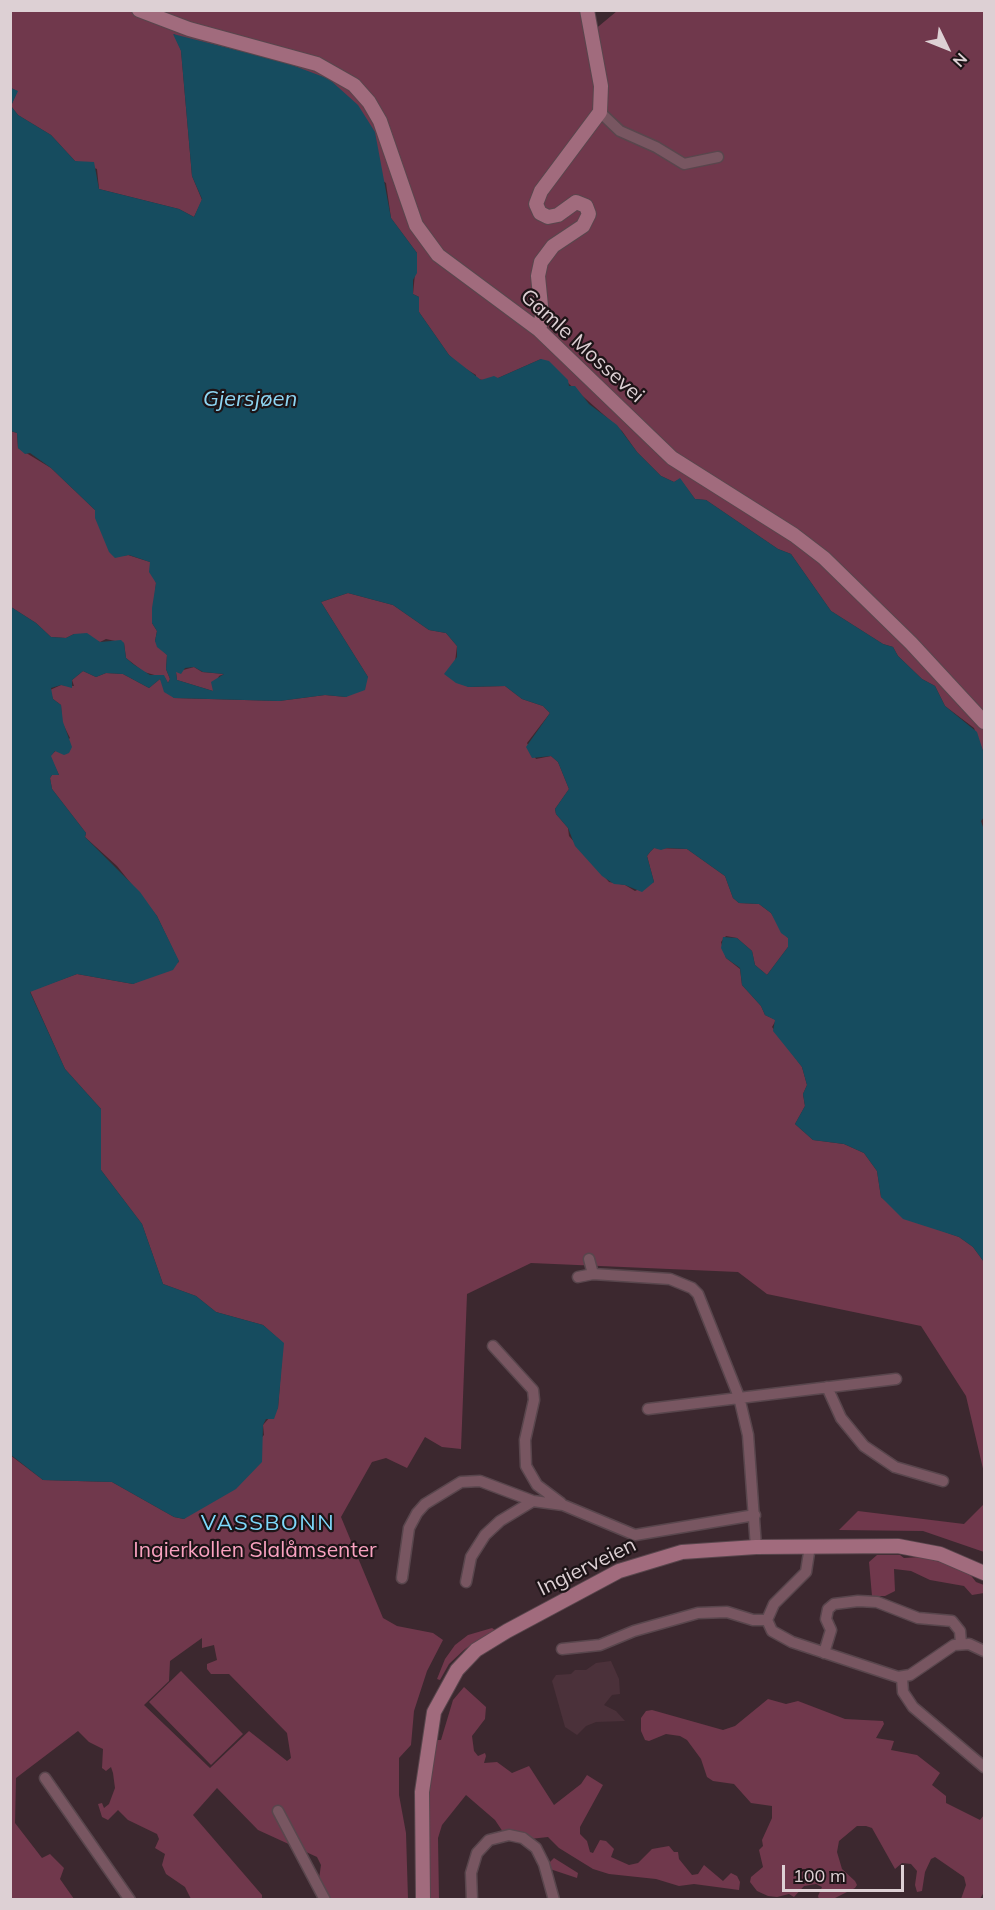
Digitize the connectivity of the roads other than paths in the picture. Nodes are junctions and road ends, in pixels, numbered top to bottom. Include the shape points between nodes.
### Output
1 (139, 10) edge
2 (586, 10) edge
3 (600, 112) junction
4 (718, 157) dead end
5 (539, 330) junction
6 (984, 722) edge
7 (589, 1259) dead end
8 (593, 1275) junction
9 (578, 1277) dead end
10 (493, 1346) dead end
11 (896, 1379) dead end
12 (827, 1387) junction
13 (739, 1397) junction
14 (648, 1409) dead end
15 (943, 1480) dead end
16 (533, 1501) junction
17 (563, 1505) junction
18 (755, 1515) junction
19 (810, 1546) junction
20 (756, 1547) junction
21 (984, 1573) edge
22 (402, 1578) dead end
23 (466, 1582) dead end
24 (767, 1620) junction
25 (961, 1644) junction
26 (562, 1649) dead end
27 (984, 1651) edge
28 (824, 1653) junction
29 (902, 1678) junction
30 (984, 1767) edge
31 (45, 1778) dead end
32 (278, 1811) dead end
33 (130, 1899) edge
34 (325, 1899) edge
35 (423, 1899) edge
36 (472, 1899) edge
37 (554, 1899) edge

1 - 5 main road, Gamle Mossevei via 189,29 317,64 354,85 381,121 411,213 427,242 452,267
2 - 3 main road via 601,86
3 - 4 street via 620,131 684,164
3 - 5 main road via 536,200 537,209 548,217 576,202 586,206 589,214 583,226 553,246 541,262
5 - 6 main road, Gamle Mossevei via 672,458 825,558
7 - 8 street
8 - 9 street
8 - 13 street via 669,1279 692,1288 704,1305
10 - 17 street via 533,1390 524,1450 528,1471 537,1485
11 - 12 street
12 - 13 street
12 - 15 street via 841,1419 864,1446 895,1467
13 - 14 street
13 - 18 street via 751,1455
16 - 17 street
16 - 22 street via 471,1480 446,1489 425,1504 409,1528
16 - 23 street via 485,1535 471,1557
17 - 18 street via 635,1535
18 - 20 street
19 - 20 main road, Ingierveien
19 - 21 main road, Ingierveien via 912,1547 955,1559
19 - 24 street via 806,1572 774,1604
20 - 35 main road, Ingierveien via 682,1552 634,1564 507,1632 466,1659 438,1701 427,1744 421,1799
24 - 26 street via 756,1621 720,1611 698,1613 634,1631 608,1643
24 - 28 street via 775,1633
25 - 27 street
25 - 28 street via 960,1631 952,1621 918,1618 877,1602 858,1601 834,1604 828,1609 826,1618 831,1630
25 - 29 street
28 - 29 street
29 - 30 street via 902,1690 913,1707
31 - 33 street
32 - 34 street
36 - 37 street via 471,1873 477,1853 489,1840 509,1835 523,1838 536,1848

